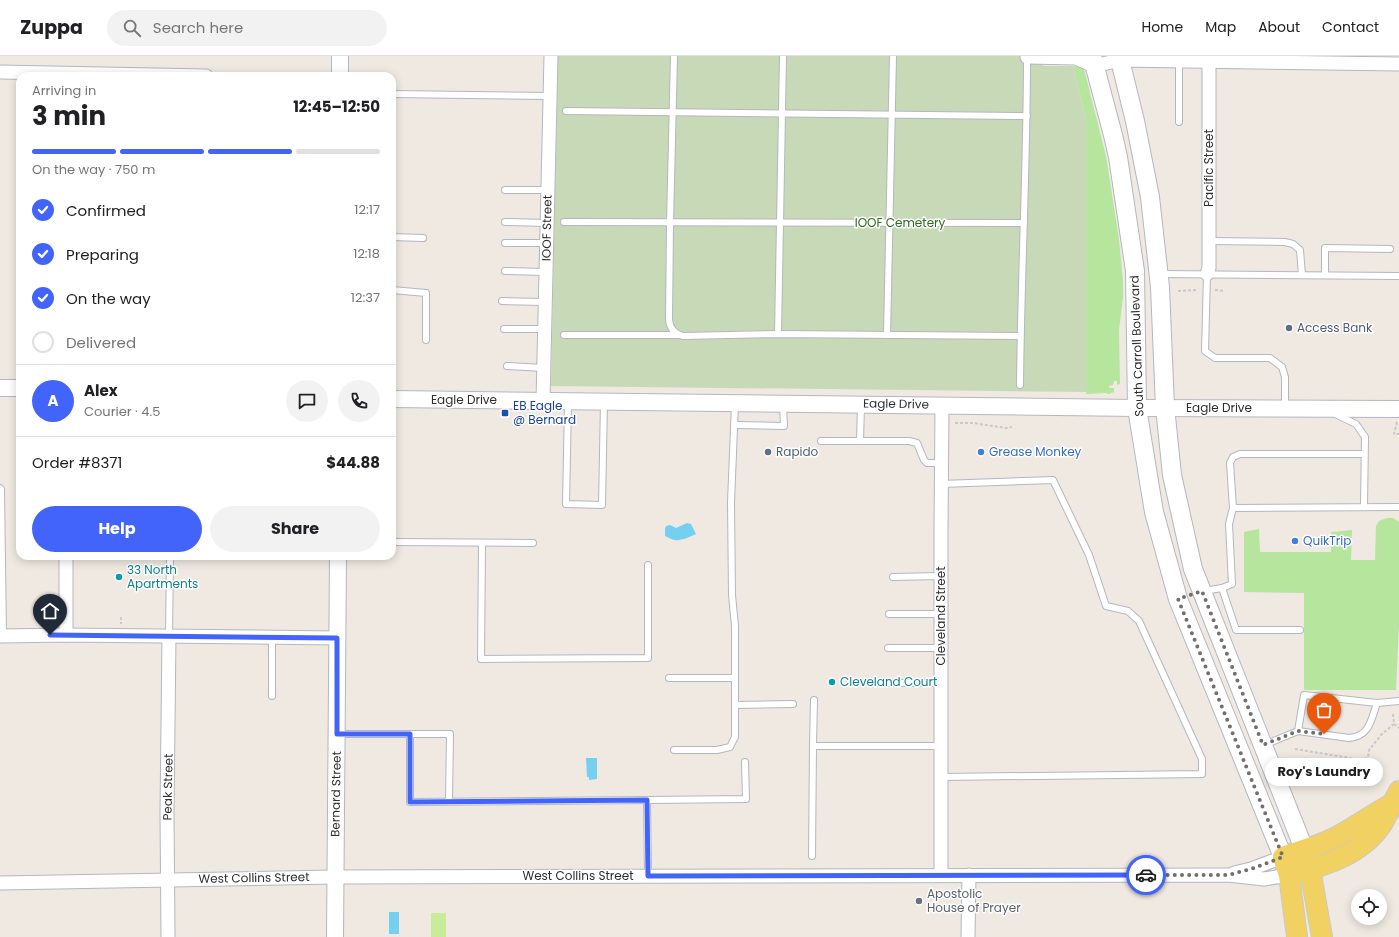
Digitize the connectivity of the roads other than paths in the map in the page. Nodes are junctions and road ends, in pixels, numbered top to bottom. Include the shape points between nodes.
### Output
1 (340, 56) edge
2 (551, 56) edge
3 (674, 56) edge
4 (783, 56) edge
5 (893, 56) edge
6 (1027, 57) edge
7 (1119, 58) edge
8 (1311, 59) edge
9 (1179, 60) junction
10 (1209, 60) junction
11 (1093, 61) edge
12 (1399, 64) edge
13 (0, 72) edge
14 (16, 72) edge
15 (340, 72) edge
16 (396, 94) edge
17 (550, 96) junction
18 (566, 111) dead end
19 (672, 112) junction
20 (782, 113) junction
21 (892, 115) junction
22 (1027, 116) junction
23 (1179, 122) dead end
24 (505, 190) dead end
25 (548, 190) junction
26 (505, 222) dead end
27 (564, 222) dead end
28 (547, 223) junction
29 (670, 223) junction
30 (780, 223) junction
31 (890, 223) junction
32 (1024, 223) junction
33 (396, 237) edge
34 (423, 238) dead end
35 (1209, 241) junction
36 (505, 243) dead end
37 (547, 243) junction
38 (1390, 249) dead end
39 (505, 271) dead end
40 (546, 272) junction
41 (1158, 274) junction
42 (1207, 274) junction
43 (1302, 275) junction
44 (1325, 275) junction
45 (1399, 276) edge
46 (396, 290) edge
47 (502, 301) dead end
48 (545, 302) junction
49 (504, 329) dead end
50 (545, 329) junction
51 (778, 334) junction
52 (564, 335) dead end
53 (680, 335) junction
54 (887, 335) junction
55 (1020, 336) junction
56 (426, 340) dead end
57 (507, 366) dead end
58 (544, 368) junction
59 (1020, 385) dead end
60 (0, 388) edge
61 (16, 388) edge
62 (396, 399) edge
63 (543, 401) junction
64 (568, 401) junction
65 (604, 401) junction
66 (735, 402) junction
67 (782, 403) junction
68 (861, 404) junction
69 (942, 406) junction
70 (1165, 407) junction
71 (1137, 408) junction
72 (1285, 408) junction
73 (1322, 408) junction
74 (1398, 415) edge
75 (734, 425) junction
76 (821, 441) dead end
77 (860, 441) junction
78 (1364, 454) junction
79 (942, 463) junction
80 (942, 484) junction
81 (0, 488) edge
82 (1364, 506) junction
83 (1399, 507) edge
84 (1233, 508) junction
85 (396, 542) edge
86 (482, 543) junction
87 (533, 543) dead end
88 (66, 560) edge
89 (170, 560) edge
90 (338, 560) edge
91 (1, 563) edge
92 (648, 564) dead end
93 (941, 576) junction
94 (893, 577) dead end
95 (1222, 588) junction
96 (1202, 591) junction
97 (1178, 599) junction
98 (888, 614) dead end
99 (941, 614) junction
100 (1300, 630) dead end
101 (66, 635) junction
102 (1, 636) edge
103 (169, 636) junction
104 (272, 638) junction
105 (337, 638) junction
106 (888, 648) dead end
107 (941, 648) junction
108 (669, 678) dead end
109 (735, 678) junction
110 (872, 683) dead end
111 (941, 683) junction
112 (272, 696) dead end
113 (814, 700) dead end
114 (1399, 701) edge
115 (1377, 703) junction
116 (793, 704) dead end
117 (735, 705) junction
118 (1298, 731) junction
119 (337, 734) junction
120 (410, 734) junction
121 (1263, 745) junction
122 (813, 746) junction
123 (941, 746) junction
124 (674, 750) dead end
125 (745, 762) dead end
126 (941, 778) junction
127 (647, 800) junction
128 (449, 801) junction
129 (1397, 801) edge
130 (1304, 849) junction
131 (812, 856) dead end
132 (1286, 866) junction
133 (1310, 869) junction
134 (941, 875) junction
135 (969, 875) junction
136 (1228, 875) junction
137 (648, 876) junction
138 (335, 877) junction
139 (168, 880) junction
140 (0, 883) edge
141 (168, 937) edge
142 (335, 937) edge
143 (968, 937) edge
144 (1297, 937) edge
145 (1322, 937) edge

1 - 15 street
2 - 17 street, IOOF Street
3 - 19 lane
4 - 20 lane
5 - 21 lane
6 - 11 street
6 - 22 lane
7 - 9 street
7 - 11 street
7 - 41 main road, South Carroll Boulevard via 1150,197
8 - 10 street
8 - 12 street
9 - 10 street
9 - 23 lane
10 - 35 street, Pacific Street
11 - 71 main road, South Carroll Boulevard via 1118,157 1135,271
13 - 14 street
16 - 17 lane
17 - 25 street, IOOF Street
18 - 19 lane
19 - 20 lane
19 - 29 lane
20 - 21 lane
20 - 30 lane
21 - 22 lane
21 - 31 lane
22 - 32 lane
24 - 25 lane
25 - 28 street, IOOF Street
26 - 28 lane
27 - 29 lane
28 - 37 street, IOOF Street
29 - 30 lane
29 - 53 lane via 669,320 674,331
30 - 31 lane
30 - 51 lane
31 - 32 lane
31 - 54 lane
32 - 55 lane
33 - 34 lane
35 - 42 street, Pacific Street
35 - 43 lane via 1293,244 1300,250
36 - 37 lane
37 - 40 street, IOOF Street
38 - 44 lane via 1325,248
39 - 40 lane
40 - 48 street, IOOF Street
41 - 42 lane
41 - 70 main road, South Carroll Boulevard
42 - 43 lane
42 - 72 lane via 1205,351 1215,358 1270,358 1282,367 1285,377
43 - 44 lane
44 - 45 lane
46 - 56 lane via 426,293
47 - 48 lane
48 - 50 street, IOOF Street
49 - 50 lane
50 - 58 street, IOOF Street
51 - 53 lane
51 - 54 lane
52 - 53 lane
54 - 55 lane
55 - 59 lane
57 - 58 lane
58 - 63 street, IOOF Street
60 - 61 street
62 - 63 street, Eagle Drive
63 - 64 street, Eagle Drive
64 - 65 street, Eagle Drive
64 - 65 lane via 566,504 602,505
65 - 66 street, Eagle Drive
66 - 67 street, Eagle Drive
66 - 75 lane
67 - 68 street, Eagle Drive
67 - 75 lane via 784,426
68 - 69 street, Eagle Drive
68 - 77 lane
69 - 71 street, Eagle Drive
69 - 79 street, Cleveland Street
70 - 71 street, Eagle Drive
70 - 72 street, Eagle Drive
70 - 96 main road, South Carroll Boulevard via 1172,475 1193,569
71 - 97 main road, South Carroll Boulevard via 1154,512
72 - 73 street, Eagle Drive
73 - 74 street, Eagle Drive
73 - 78 lane via 1356,424 1365,437
75 - 109 lane via 731,510
76 - 77 lane
77 - 79 lane via 917,443 927,463
78 - 82 lane
78 - 84 lane via 1240,454 1233,457 1230,463
79 - 80 street, Cleveland Street
80 - 93 street, Cleveland Street
80 - 126 lane via 1053,480 1089,555 1106,606 1128,611 1139,621 1202,759 1202,774
81 - 91 lane
82 - 83 lane
82 - 84 lane
84 - 95 lane via 1229,524 1232,584
85 - 86 lane
86 - 87 lane
86 - 92 lane via 481,659 648,658
88 - 101 street
89 - 103 lane
90 - 105 street, Bernard Street
91 - 102 lane
93 - 94 lane
93 - 99 street, Cleveland Street
95 - 96 lane
95 - 100 lane via 1236,630
96 - 97 main road
96 - 121 main road, South Carroll Boulevard
97 - 132 main road, South Carroll Boulevard
98 - 99 lane
99 - 107 street, Cleveland Street
101 - 102 street
101 - 103 street
103 - 104 street
103 - 139 street, Peak Street
104 - 105 street
104 - 112 lane
105 - 119 street, Bernard Street
106 - 107 lane
107 - 111 street, Cleveland Street
108 - 109 lane
109 - 117 lane
110 - 111 lane
111 - 123 street, Cleveland Street
113 - 122 lane
114 - 115 lane
115 - 118 lane via 1369,726 1357,737
115 - 118 lane via 1304,695
116 - 117 lane
117 - 124 lane via 735,737 730,747 717,750
118 - 121 lane
119 - 120 lane
119 - 138 street, Bernard Street
120 - 128 lane via 450,734
120 - 128 lane via 410,802
121 - 130 main road, South Carroll Boulevard
122 - 123 lane
122 - 131 lane
123 - 126 street, Cleveland Street
125 - 127 lane via 746,799
126 - 134 street, Cleveland Street
127 - 128 lane
127 - 137 lane
129 - 130 main road via 1330,840
129 - 133 main road via 1382,824 1365,843 1350,854
130 - 132 main road
130 - 133 main road
132 - 133 main road
132 - 136 street, West Collins Street via 1251,869
132 - 136 street, West Collins Street via 1264,879
132 - 144 main road
133 - 145 main road
134 - 135 street, West Collins Street
134 - 137 street, West Collins Street
135 - 136 street, West Collins Street
135 - 143 street
137 - 138 street, West Collins Street
138 - 139 street, West Collins Street
138 - 142 street, Bernard Street
139 - 140 street, West Collins Street
139 - 141 street, Peak Street

